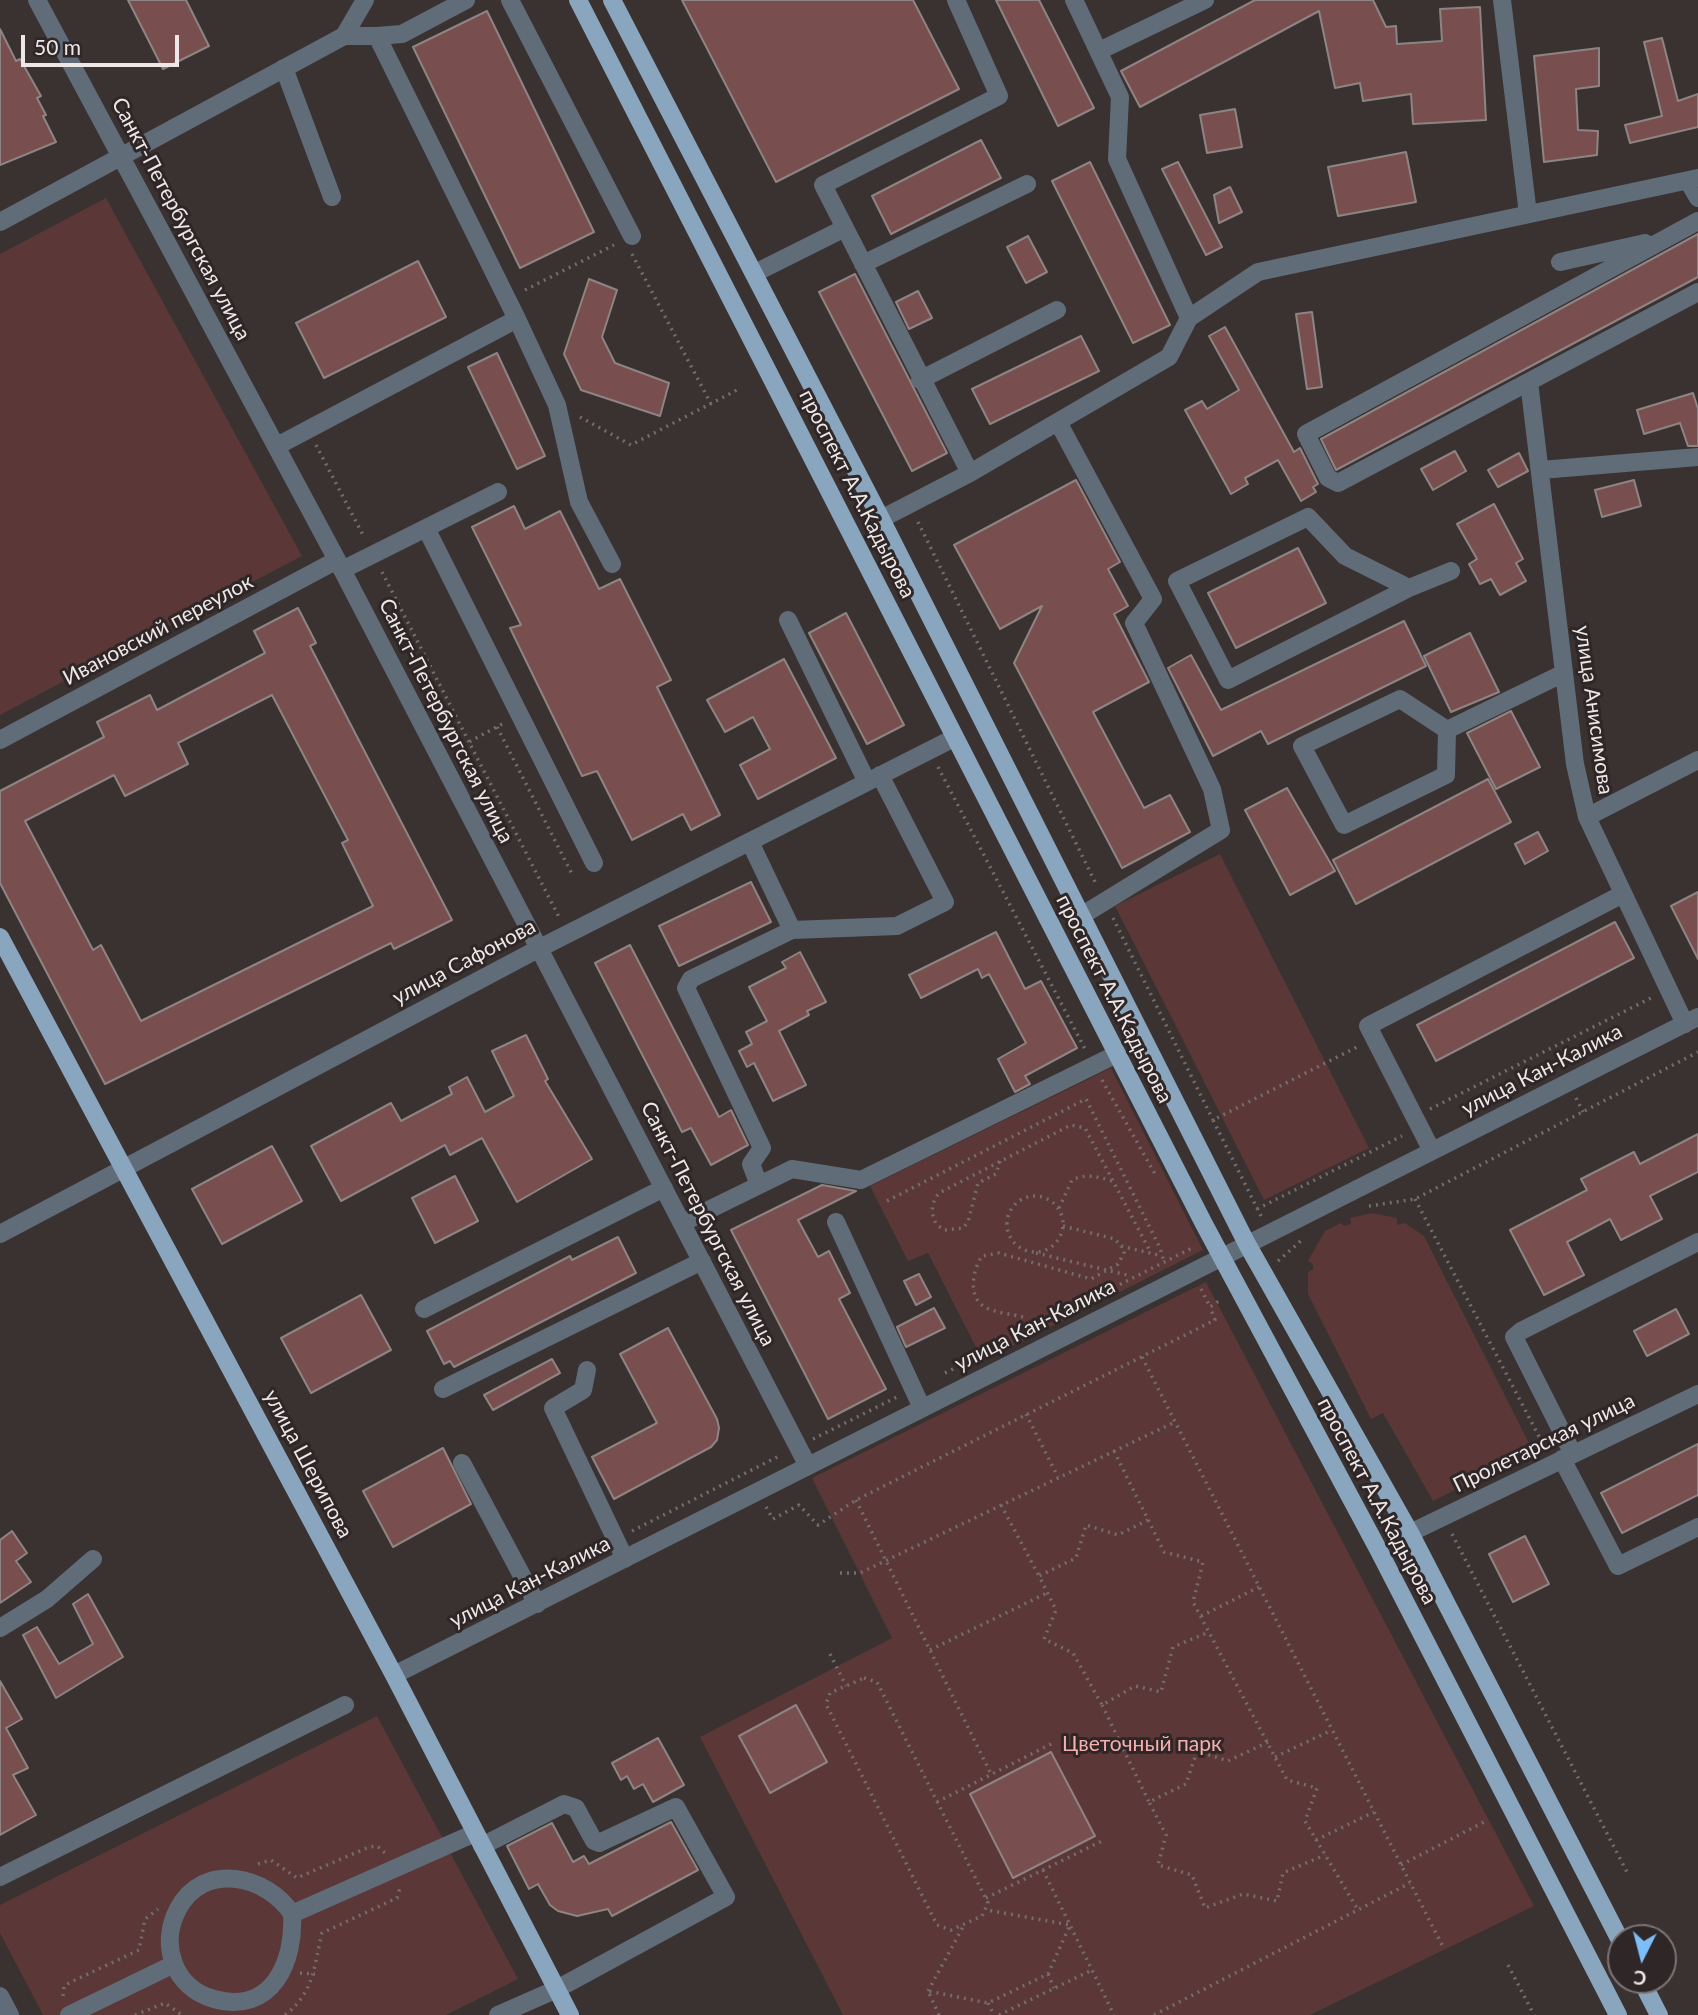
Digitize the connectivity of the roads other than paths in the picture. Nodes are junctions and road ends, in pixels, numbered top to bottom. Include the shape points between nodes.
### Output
1 (37, 0) edge
2 (365, 0) edge
3 (466, 0) edge
4 (510, 0) edge
5 (578, 0) edge
6 (612, 0) edge
7 (956, 0) edge
8 (1074, 0) edge
9 (1205, 0) edge
10 (1502, 0) edge
11 (344, 36) junction
12 (377, 36) junction
13 (1099, 51) junction
14 (284, 68) junction
15 (120, 154) junction
16 (1693, 179) edge
17 (1027, 184) dead end
18 (332, 197) dead end
19 (1698, 198) edge
20 (1528, 214) junction
21 (0, 222) edge
22 (1698, 222) edge
23 (845, 228) junction
24 (1668, 237) junction
25 (628, 238) road end
26 (1560, 262) dead end
27 (863, 264) junction
28 (755, 273) junction
29 (1698, 292) edge
30 (1057, 310) dead end
31 (1189, 318) junction
32 (517, 320) junction
33 (920, 380) junction
34 (1529, 382) junction
35 (1058, 422) junction
36 (277, 446) junction
37 (1698, 457) edge
38 (1541, 470) junction
39 (970, 473) junction
40 (498, 492) dead end
41 (881, 519) junction
42 (426, 528) junction
43 (611, 564) dead end
44 (340, 565) junction
45 (1451, 571) dead end
46 (1409, 588) junction
47 (788, 620) dead end
48 (1564, 673) junction
49 (1447, 730) junction
50 (954, 738) junction
51 (0, 740) edge
52 (1698, 760) edge
53 (874, 778) junction
54 (1587, 817) junction
55 (750, 842) junction
56 (594, 863) dead end
57 (1623, 894) junction
58 (1081, 916) junction
59 (792, 930) junction
60 (0, 937) edge
61 (538, 949) junction
62 (1691, 1020) edge
63 (1117, 1054) junction
64 (1432, 1151) junction
65 (125, 1168) junction
66 (759, 1185) junction
67 (664, 1188) junction
68 (836, 1222) dead end
69 (682, 1223) junction
70 (0, 1234) edge
71 (1698, 1242) edge
72 (1247, 1244) junction
73 (1221, 1256) junction
74 (702, 1261) junction
75 (424, 1309) dead end
76 (587, 1370) dead end
77 (443, 1390) dead end
78 (1698, 1394) edge
79 (922, 1408) junction
80 (1563, 1459) junction
81 (462, 1464) dead end
82 (808, 1466) junction
83 (1698, 1527) edge
84 (1410, 1534) junction
85 (93, 1559) dead end
86 (625, 1559) junction
87 (537, 1604) junction
88 (0, 1628) edge
89 (394, 1675) junction
90 (345, 1705) dead end
91 (478, 1839) junction
92 (0, 1877) edge
93 (292, 1914) junction
94 (1612, 1924) edge
95 (172, 1965) junction
96 (557, 1989) junction
97 (1648, 1994) edge
98 (0, 1996) edge
99 (66, 2009) edge
100 (10, 2015) edge
101 (499, 2015) edge
102 (570, 2015) edge
103 (1618, 2015) edge
104 (1659, 2015) edge

1 - 15 street, Санкт-Петербургская улица
2 - 11 street
3 - 12 street via 402,34
4 - 25 street
5 - 50 main road, проспект А.А.Кадырова
6 - 28 main road, проспект А.А.Кадырова
7 - 23 street via 999,96 822,185
8 - 13 street
9 - 13 street
10 - 20 street
11 - 12 street
11 - 14 street
12 - 32 street
13 - 31 street via 1120,97 1117,159
14 - 15 street
14 - 18 street
15 - 21 street
15 - 36 street, Санкт-Петербургская улица
16 - 19 street
16 - 20 street
17 - 27 street
20 - 31 street via 1258,272
22 - 24 street
23 - 27 street
23 - 28 street
24 - 26 street
24 - 34 street via 1306,434 1328,478 1338,483
27 - 33 street
28 - 41 main road, проспект А.А.Кадырова
29 - 34 street
30 - 33 street
31 - 35 street via 1169,357
32 - 36 street
32 - 43 street via 557,405 579,502
33 - 39 street
34 - 38 street, улица Анисимова
35 - 39 street
35 - 58 street via 1153,599 1134,623 1212,789 1221,830
36 - 44 street, Санкт-Петербургская улица
37 - 38 street
38 - 48 street, улица Анисимова
39 - 41 street
40 - 42 street, Ивановский переулок
41 - 58 main road, проспект А.А.Кадырова
42 - 44 street, Ивановский переулок via 373,555
42 - 56 street
44 - 51 street, Ивановский переулок
44 - 61 street, Санкт-Петербургская улица
45 - 46 street
46 - 46 street via 1227,680 1177,581 1308,517 1345,556
47 - 53 street
48 - 49 street
48 - 54 street, улица Анисимова
49 - 49 street via 1446,775 1344,825 1302,746 1400,699
50 - 53 street, улица Сафонова
50 - 63 main road, проспект А.А.Кадырова
52 - 54 street
53 - 55 street, улица Сафонова
53 - 59 street via 945,902 897,926
54 - 57 street, улица Анисимова
55 - 59 street
55 - 61 street, улица Сафонова
57 - 62 street, улица Анисимова via 1669,989
57 - 64 street via 1367,1026
58 - 72 main road, проспект А.А.Кадырова
59 - 66 street via 691,979 686,988 762,1148 751,1164
60 - 65 main road, улица Шерипова
61 - 65 street, улица Сафонова
61 - 67 street, Санкт-Петербургская улица
62 - 64 street, улица Кан-Калика
63 - 66 street via 861,1180 792,1169
63 - 73 main road, проспект А.А.Кадырова
64 - 72 street, улица Кан-Калика
65 - 70 street, улица Сафонова
65 - 89 main road, улица Шерипова
66 - 69 street
67 - 69 street, Санкт-Петербургская улица
67 - 75 street
68 - 79 street
69 - 74 street, Санкт-Петербургская улица
71 - 80 street via 1514,1338
72 - 73 street, улица Кан-Калика
72 - 84 main road, проспект А.А.Кадырова
73 - 79 street, улица Кан-Калика
73 - 103 main road, проспект А.А.Кадырова
74 - 77 street
74 - 82 street, Санкт-Петербургская улица
76 - 86 street via 583,1390 553,1408
78 - 80 street, Пролетарская улица
79 - 82 street, улица Кан-Калика
80 - 83 street via 1618,1566
80 - 84 street, Пролетарская улица
81 - 87 street
82 - 86 street, улица Кан-Калика
84 - 94 main road, проспект А.А.Кадырова
85 - 88 street via 47,1599
86 - 87 street, улица Кан-Калика
87 - 89 street, улица Кан-Калика
89 - 91 main road, улица Шерипова
90 - 92 street
91 - 93 street
91 - 96 main road, улица Шерипова
91 - 96 street via 564,1804 576,1808 599,1843 676,1807 726,1898
93 - 95 street via 288,1964 276,1981 257,1995 232,2000 202,1994
93 - 95 street via 257,1882 212,1881 187,1897 177,1911 171,1934
95 - 99 street
96 - 101 street
96 - 102 main road, улица Шерипова
97 - 104 main road
98 - 100 street

